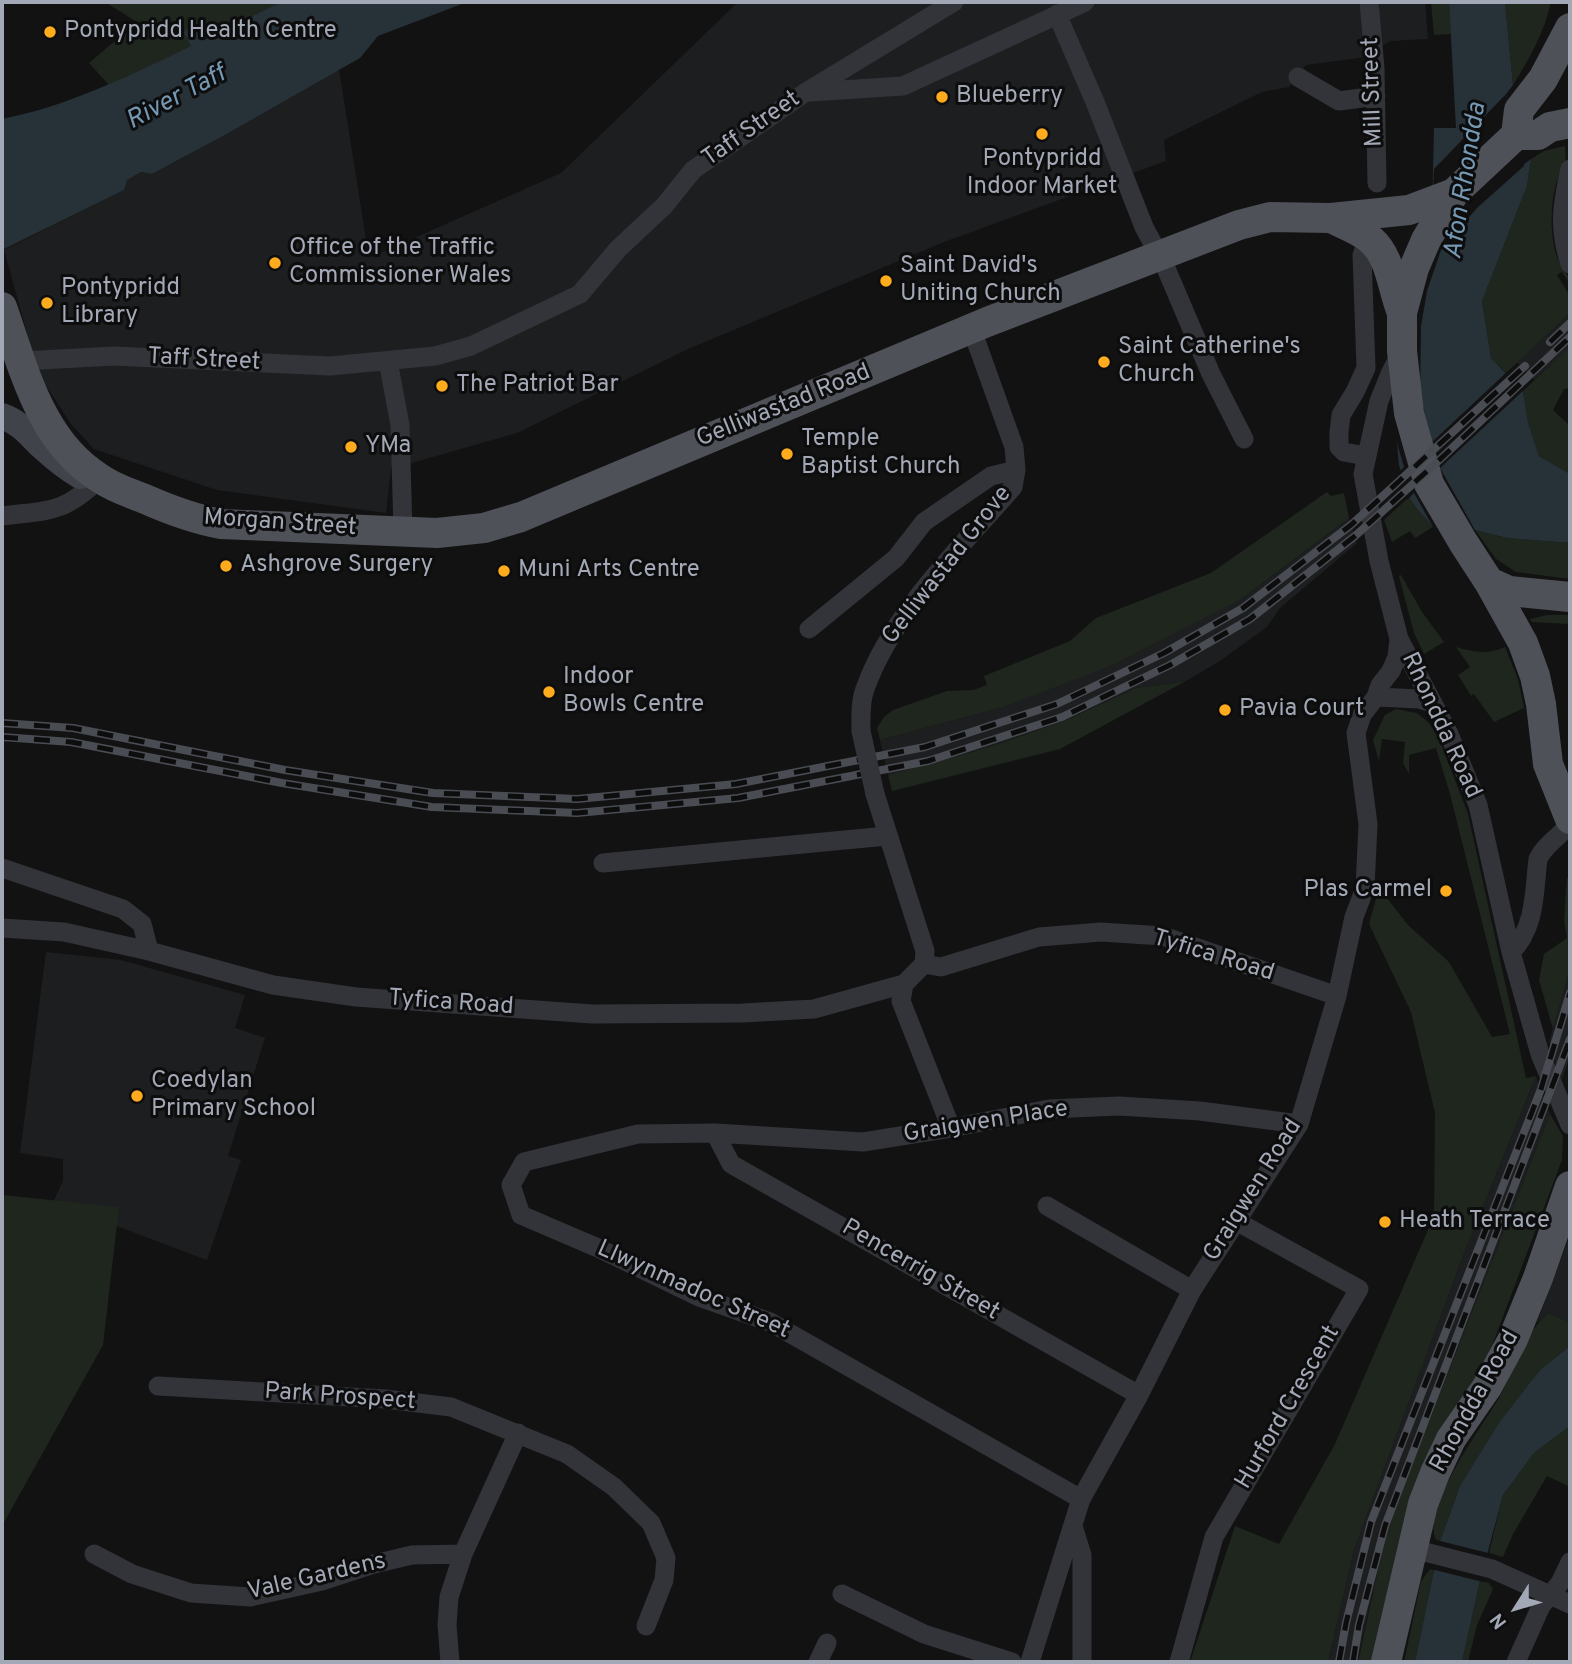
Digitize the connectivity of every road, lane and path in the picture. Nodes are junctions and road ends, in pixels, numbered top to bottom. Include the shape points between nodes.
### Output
1 (954, 2) edge
2 (1085, 2) edge
3 (1369, 2) edge
4 (1057, 14) junction
5 (1570, 28) edge
6 (1298, 77) dead end
7 (806, 92) junction
8 (1376, 96) junction
9 (1570, 123) edge
10 (1516, 135) junction
11 (1569, 180) edge
12 (1377, 183) dead end
13 (1443, 198) junction
14 (1331, 218) junction
15 (1364, 247) dead end
16 (1159, 256) junction
17 (1570, 264) edge
18 (1399, 303) junction
19 (2, 306) edge
20 (971, 330) junction
21 (388, 361) junction
22 (11, 363) edge
23 (1396, 363) junction
24 (2, 416) edge
25 (1244, 439) dead end
26 (1366, 456) junction
27 (1016, 470) junction
28 (99, 479) junction
29 (2, 516) edge
30 (403, 531) junction
31 (1489, 582) junction
32 (1570, 597) edge
33 (809, 629) dead end
34 (1399, 639) junction
35 (1376, 697) junction
36 (1433, 703) junction
37 (1570, 820) edge
38 (887, 836) junction
39 (603, 863) dead end
40 (2, 868) edge
41 (2, 928) edge
42 (149, 951) junction
43 (1511, 952) junction
44 (924, 964) junction
45 (904, 984) junction
46 (1337, 996) junction
47 (1565, 1103) edge
48 (1299, 1124) junction
49 (1570, 1125) edge
50 (951, 1128) junction
51 (715, 1133) junction
52 (1570, 1186) edge
53 (1047, 1206) dead end
54 (1236, 1221) junction
55 (1192, 1290) junction
56 (158, 1386) dead end
57 (1139, 1395) junction
58 (517, 1433) junction
59 (1081, 1499) junction
60 (1073, 1526) junction
61 (1423, 1552) junction
62 (94, 1554) dead end
63 (463, 1554) junction
64 (1570, 1562) edge
65 (842, 1594) dead end
66 (1550, 1595) junction
67 (1570, 1604) edge
68 (646, 1626) dead end
69 (827, 1643) dead end
70 (450, 1662) edge
71 (818, 1662) edge
72 (1012, 1662) edge
73 (1030, 1662) edge
74 (1082, 1662) edge
75 (1179, 1662) edge
76 (1386, 1662) edge
77 (1516, 1662) edge

1 - 7 street, Taff Street
2 - 4 street
3 - 8 street, Mill Street
4 - 7 street via 903,86
4 - 16 street
5 - 10 main road via 1543,79 1519,110
6 - 8 street via 1339,101
7 - 21 street, Taff Street via 693,170 580,295 471,346
8 - 12 street, Mill Street
9 - 10 main road via 1538,135
10 - 13 main road
11 - 17 street via 1561,218
13 - 14 main road, Gelliwastad Road via 1409,210
13 - 18 main road
14 - 16 main road, Gelliwastad Road via 1269,217
14 - 18 main road via 1373,241
15 - 26 street via 1366,368 1341,415 1339,447
16 - 20 main road, Gelliwastad Road
16 - 25 street
18 - 23 main road
19 - 22 main road
20 - 27 street, Gelliwastad Grove via 1014,446
20 - 30 main road, Gelliwastad Road via 521,517 484,528
21 - 22 street, Taff Street via 330,366 114,356
21 - 30 street via 400,425
22 - 28 main road, Morgan Street via 53,432
23 - 26 street, Rhondda Road via 1379,401
23 - 31 main road via 1429,484
24 - 28 main road via 28,430 67,468 81,477
26 - 34 street, Rhondda Road via 1364,488
27 - 33 street via 992,476 924,522 896,558
27 - 38 street, Gelliwastad Grove, bridge via 1013,487 907,612 864,690 861,731
28 - 29 street via 62,507
28 - 30 main road, Morgan Street via 191,518 221,524
31 - 32 main road via 1508,591
31 - 37 main road via 1518,634 1541,704 1548,764
34 - 35 street, Graigwen Road via 1397,657
34 - 36 street, Rhondda Road
35 - 36 street
35 - 46 street, Graigwen Road via 1356,733 1368,824 1366,888 1354,917
36 - 43 street, Rhondda Road via 1478,804
37 - 43 street via 1560,836 1542,849 1530,924
38 - 39 street
38 - 44 street, Gelliwastad Grove via 925,951
40 - 42 street via 123,909 142,924
41 - 42 street, Tyfica Road via 64,932
42 - 45 street, Tyfica Road via 273,985 356,997 592,1014 814,1009
43 - 47 street, Rhondda Road via 1540,1054
44 - 45 street
44 - 46 street, Tyfica Road via 941,967 1039,937 1101,932 1163,936
45 - 50 street via 901,1001
46 - 48 street, Graigwen Road
47 - 49 street, Rhondda Road
48 - 50 street, Graigwen Place via 1119,1106 1049,1109
48 - 54 street, Graigwen Road
50 - 51 street, Graigwen Place via 863,1142
51 - 57 street, Pencerrig Street via 731,1164
51 - 59 street, Llwynmadoc Street via 638,1134 524,1162 511,1185 521,1215 699,1297 770,1322
52 - 61 main road, Rhondda Road via 1513,1339 1434,1473 1423,1504
53 - 55 street
54 - 55 street, Graigwen Road
54 - 75 street, Hurford Crescent via 1359,1289 1214,1537
55 - 57 street, Graigwen Road
56 - 58 street, Park Prospect via 451,1407
57 - 59 street, Graigwen Road
58 - 63 street
58 - 68 street, Park Prospect via 567,1454 614,1487 651,1523 666,1558 664,1580
59 - 60 street, Graigwen Road
60 - 73 street, Graigwen Road
60 - 74 street via 1082,1555
61 - 66 street via 1492,1569
61 - 76 main road, Rhondda Road
62 - 63 street, Vale Gardens via 132,1574 191,1593 250,1597 412,1555
63 - 70 street via 449,1597
64 - 66 street
65 - 72 street via 924,1634
66 - 67 street
66 - 77 street via 1541,1605
69 - 71 street

